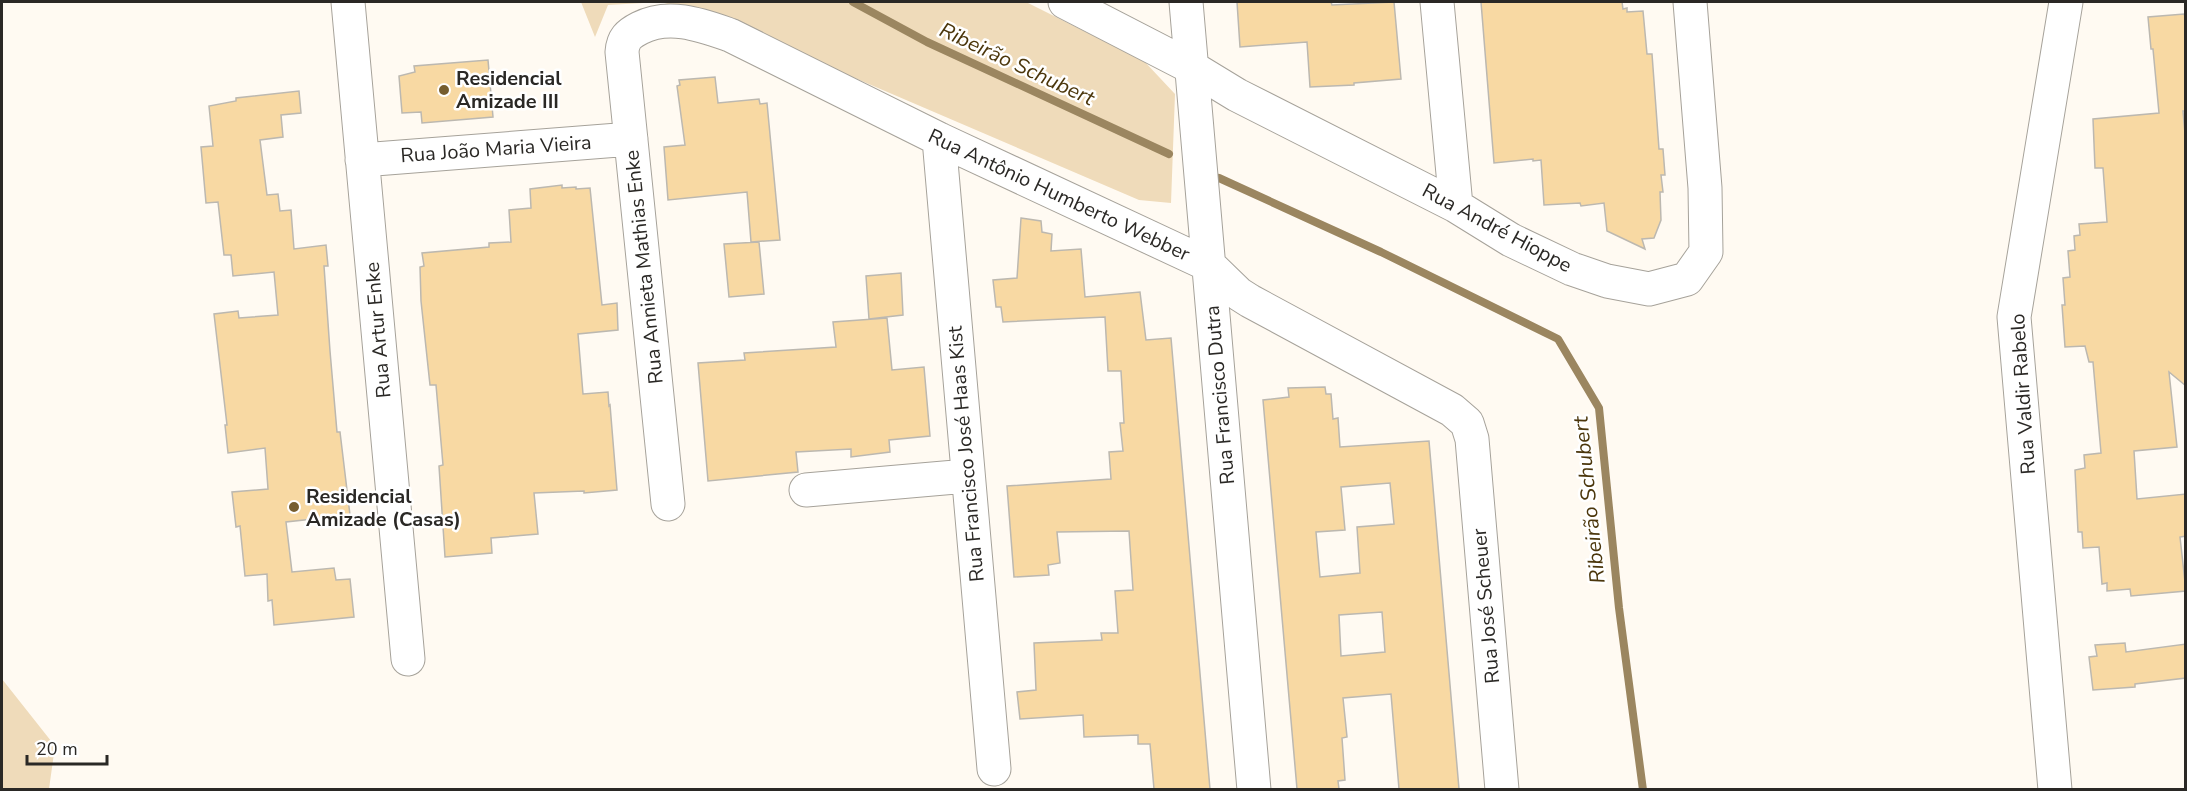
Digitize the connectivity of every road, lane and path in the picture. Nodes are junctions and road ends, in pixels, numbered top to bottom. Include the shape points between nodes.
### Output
1 (348, 2) edge
2 (1065, 2) edge
3 (1186, 2) edge
4 (1437, 2) edge
5 (1690, 2) edge
6 (2066, 2) edge
7 (630, 33) joint
8 (1191, 67) junction
9 (631, 139) junction
10 (939, 139) junction
11 (362, 160) junction
12 (1456, 206) junction
13 (1209, 265) junction
14 (1467, 423) joint
15 (967, 476) junction
16 (806, 490) dead end
17 (668, 504) dead end
18 (408, 659) dead end
19 (994, 769) dead end
20 (1254, 789) edge
21 (1502, 789) edge
22 (2055, 789) edge

1 - 11 street, Rua Artur Enke
2 - 8 street, Rua André Hioppe
3 - 8 street, Rua Francisco Dutra
4 - 12 street
5 - 12 street, Rua André Hioppe via 1705,188 1706,252 1687,279 1649,289 1608,281 1511,240
6 - 22 street, Rua Valdir Rabelo via 2014,317
7 - 9 street, Rua Annieta Mathias Enke via 622,44 622,52
7 - 10 street, Rua Antônio Humberto Webber via 648,23 666,21 695,23 730,35
8 - 12 street, Rua André Hioppe
8 - 13 street, Rua Francisco Dutra
9 - 11 street, Rua João Maria Vieira
9 - 17 street, Rua Annieta Mathias Enke
10 - 13 street, Rua Antônio Humberto Webber
10 - 15 street, Rua Francisco José Haas Kist
11 - 18 street, Rua Artur Enke
13 - 14 street, Rua Antônio Humberto Webber via 1250,301 1452,410
13 - 20 street, Rua Francisco Dutra
14 - 21 street, Rua José Scheuer via 1472,439
15 - 16 street
15 - 19 street, Rua Francisco José Haas Kist

